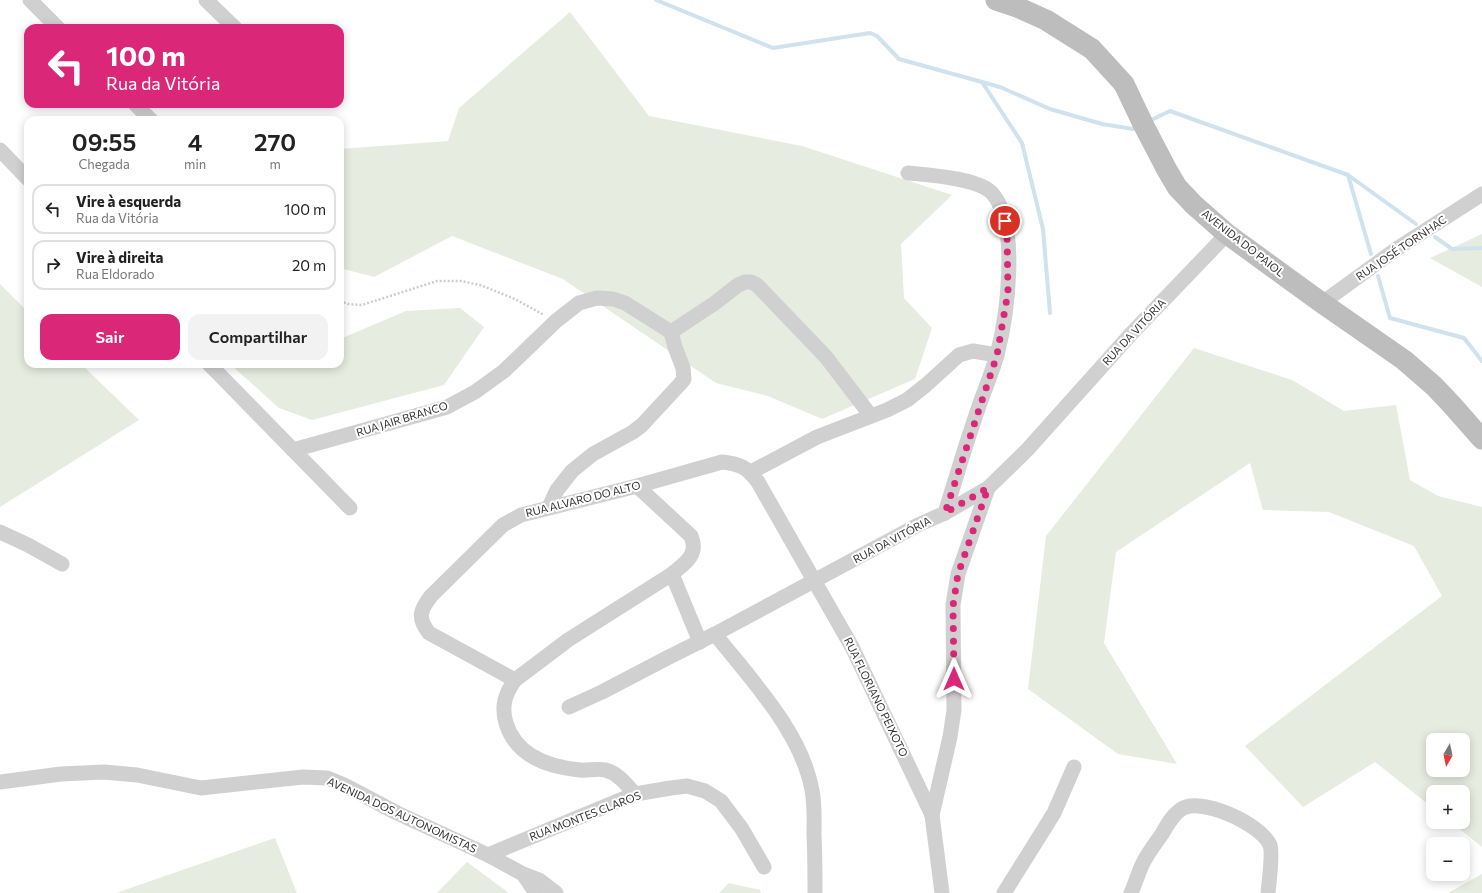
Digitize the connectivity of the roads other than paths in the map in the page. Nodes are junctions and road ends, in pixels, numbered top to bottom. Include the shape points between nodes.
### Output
1 (30, 0) edge
2 (206, 0) edge
3 (996, 0) edge
4 (54, 24) edge
5 (231, 24) edge
6 (139, 108) edge
7 (147, 116) edge
8 (0, 150) edge
9 (908, 173) dead end
10 (24, 175) edge
11 (1482, 194) edge
12 (1227, 234) junction
13 (1322, 302) junction
14 (672, 332) junction
15 (997, 355) junction
16 (213, 368) edge
17 (871, 416) junction
18 (1482, 439) edge
19 (293, 450) junction
20 (751, 472) junction
21 (637, 486) junction
22 (988, 488) junction
23 (550, 507) junction
24 (350, 508) dead end
25 (945, 513) junction
26 (0, 532) edge
27 (62, 564) dead end
28 (672, 574) junction
29 (816, 581) junction
30 (715, 634) junction
31 (700, 642) junction
32 (515, 680) junction
33 (570, 707) dead end
34 (1074, 767) dead end
35 (0, 782) edge
36 (635, 794) junction
37 (932, 815) junction
38 (488, 855) junction
39 (764, 867) dead end
40 (523, 874) junction
41 (536, 893) edge
42 (556, 893) edge
43 (816, 893) edge
44 (942, 893) edge
45 (1004, 893) edge
46 (1131, 893) edge
47 (1268, 893) edge

1 - 4 street
2 - 5 street
3 - 12 street, AVENIDA DO PAIOL via 1046,20 1092,49 1124,84 1177,187
6 - 7 street
8 - 10 street
9 - 15 street via 950,177 975,184 991,192 1002,210 1007,232 1008,292
11 - 13 street, RUA JOSÉ TORNHAC via 1398,248
12 - 13 street, AVENIDA DO PAIOL
12 - 22 street, RUA DA VITÓRIA via 1131,334 1027,450
13 - 18 street, AVENIDA DO PAIOL via 1404,360 1452,404
14 - 17 street via 738,285 751,282 757,285 826,357
14 - 19 street, RUA JAIR BRANCO via 625,303 613,299 597,298 579,303 556,321 504,371 475,392 447,407
14 - 23 street via 684,374 680,384 642,425 593,454 572,471 557,490
15 - 17 street via 973,351 959,355 907,400
15 - 25 street
16 - 19 street
17 - 20 street via 817,437
19 - 24 street
20 - 21 street, RUA ALVARO DO ALTO via 736,464 722,462
20 - 29 street
21 - 23 street, RUA ALVARO DO ALTO
21 - 28 street via 691,536 694,543 690,558
22 - 25 street, RUA DA VITÓRIA
22 - 37 street via 958,574 953,606 954,710
23 - 32 street, RUA ALVARO DO ALTO via 521,515 503,526 431,596 420,616 429,633
25 - 29 street, RUA DA VITÓRIA
26 - 27 street via 28,544
28 - 31 street
28 - 32 street via 568,640
29 - 30 street, RUA DA VITÓRIA
29 - 37 street, RUA FLORIANO PEIXOTO via 852,647
30 - 31 street, RUA DA VITÓRIA
30 - 43 street via 789,732 804,764 812,790
31 - 33 street, RUA DA VITÓRIA
32 - 36 street via 508,689 503,712 516,743 528,754 547,764 581,770 605,770 618,776
34 - 45 street via 1054,814
35 - 38 street, AVENIDA DOS AUTONOMISTAS via 61,774 104,772 137,775 201,788 303,776 326,778
36 - 38 street, RUA MONTES CLAROS
36 - 39 street, RUA MONTES CLAROS via 687,786 705,791 721,801 742,829
37 - 44 street
38 - 40 street, AVENIDA DOS AUTONOMISTAS
40 - 41 street
40 - 42 street, AVENIDA DOS AUTONOMISTAS via 540,880
46 - 47 street via 1142,864 1172,818 1181,809 1191,805 1203,805 1231,814 1264,835 1270,846

